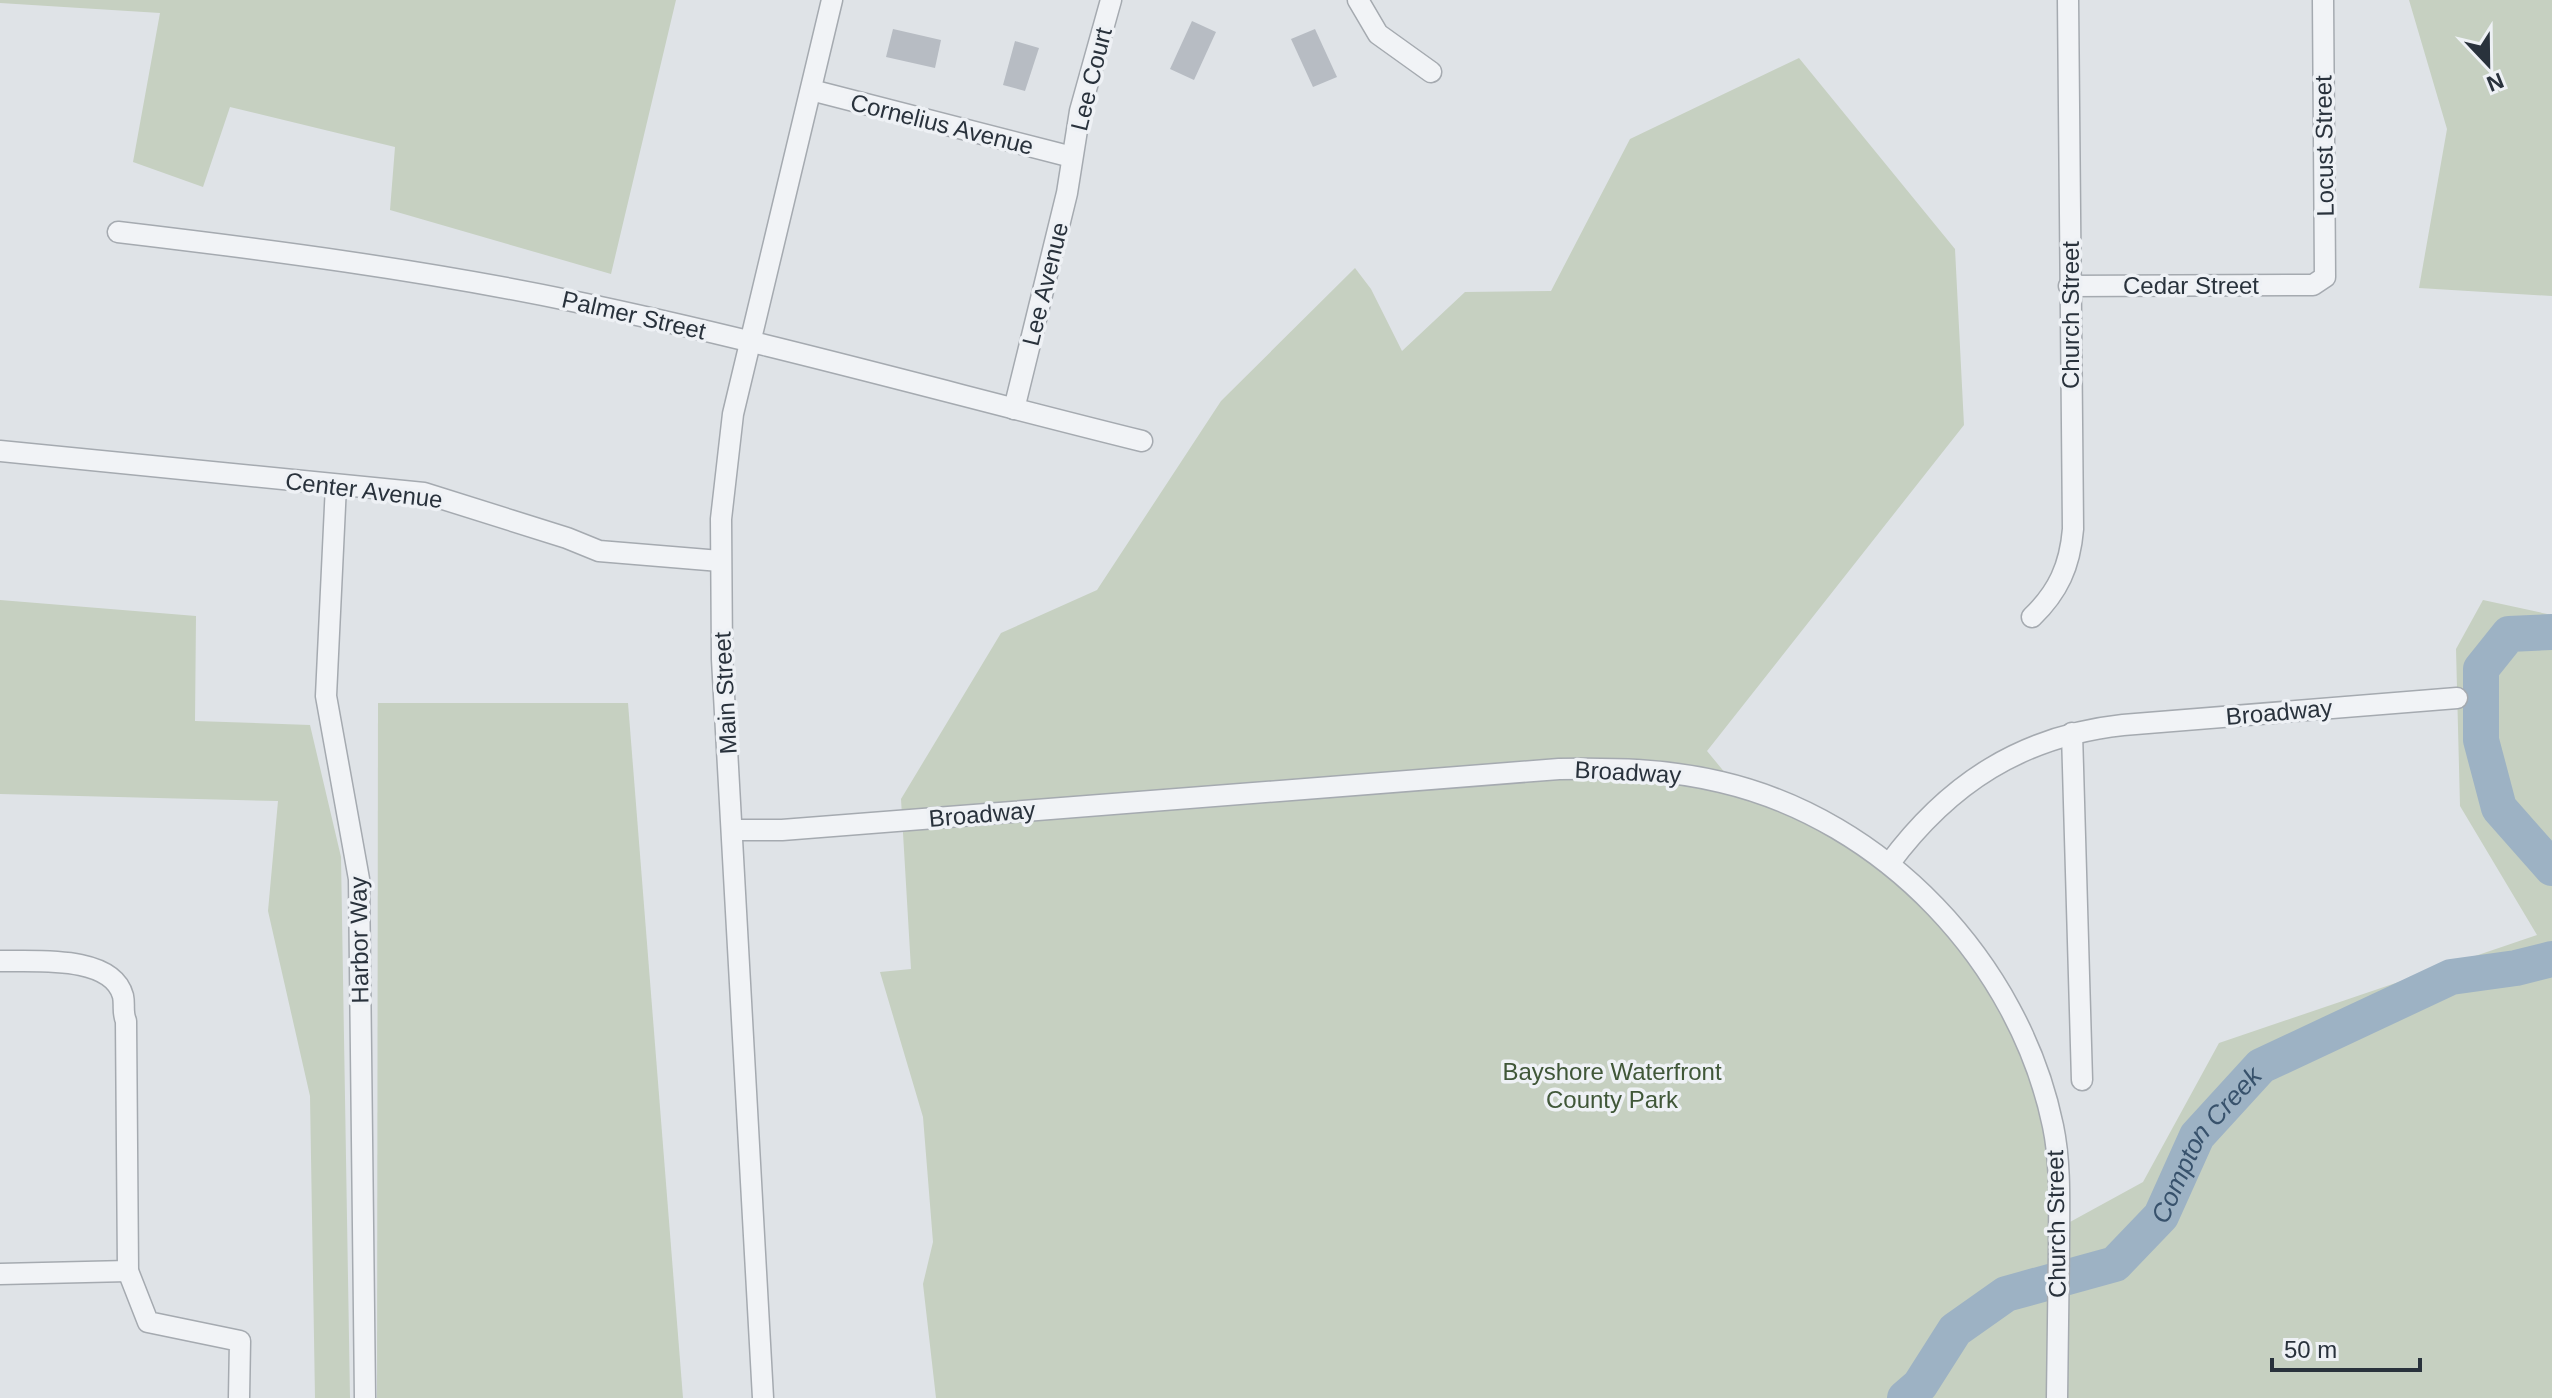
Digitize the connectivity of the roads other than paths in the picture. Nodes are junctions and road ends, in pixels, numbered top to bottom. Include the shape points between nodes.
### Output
1 (832, 0) edge
2 (1111, 0) edge
3 (1358, 0) edge
4 (2068, 0) edge
5 (2323, 0) edge
6 (1431, 72) dead end
7 (811, 90) junction
8 (1072, 157) junction
9 (118, 232) dead end
10 (2313, 285) joint
11 (2069, 286) junction
12 (749, 341) junction
13 (1014, 409) junction
14 (1142, 441) dead end
15 (0, 451) edge
16 (336, 485) junction
17 (720, 561) junction
18 (2032, 617) dead end
19 (2457, 698) dead end
20 (2072, 733) junction
21 (732, 830) junction
22 (1889, 864) junction
23 (0, 961) edge
24 (2082, 1080) dead end
25 (128, 1271) junction
26 (0, 1274) edge
27 (239, 1398) edge
28 (365, 1398) edge
29 (763, 1398) edge
30 (2057, 1398) edge

1 - 7 street, Main Street
2 - 8 street, Lee Court
3 - 6 street via 1378,34
4 - 11 street, Church Street
5 - 10 street, Locust Street via 2326,256 2325,277
7 - 8 street, Cornelius Avenue
7 - 12 street, Main Street
8 - 13 street, Lee Avenue
9 - 12 street, Palmer Street via 443,276
10 - 11 street, Cedar Street
11 - 18 street, Church Street via 2072,545 2066,572
12 - 13 street, Palmer Street
12 - 17 street, Main Street via 727,454
13 - 14 street, Palmer Street
15 - 16 street, Center Avenue
16 - 17 street, Center Avenue via 438,496 599,551
16 - 28 street, Harbor Way via 326,696 359,879
17 - 21 street, Main Street
19 - 20 street, Broadway
20 - 22 street, Broadway via 2016,754 1950,795 1918,824
20 - 24 street
21 - 22 street, Broadway via 1617,768 1671,772 1758,793 1833,827
21 - 29 street, Main Street
22 - 30 street, Church Street via 1942,914 2005,999 2026,1041 2053,1126 2059,1196
23 - 25 street via 79,963 106,974 123,994
25 - 26 street
25 - 27 street via 148,1322 240,1341

